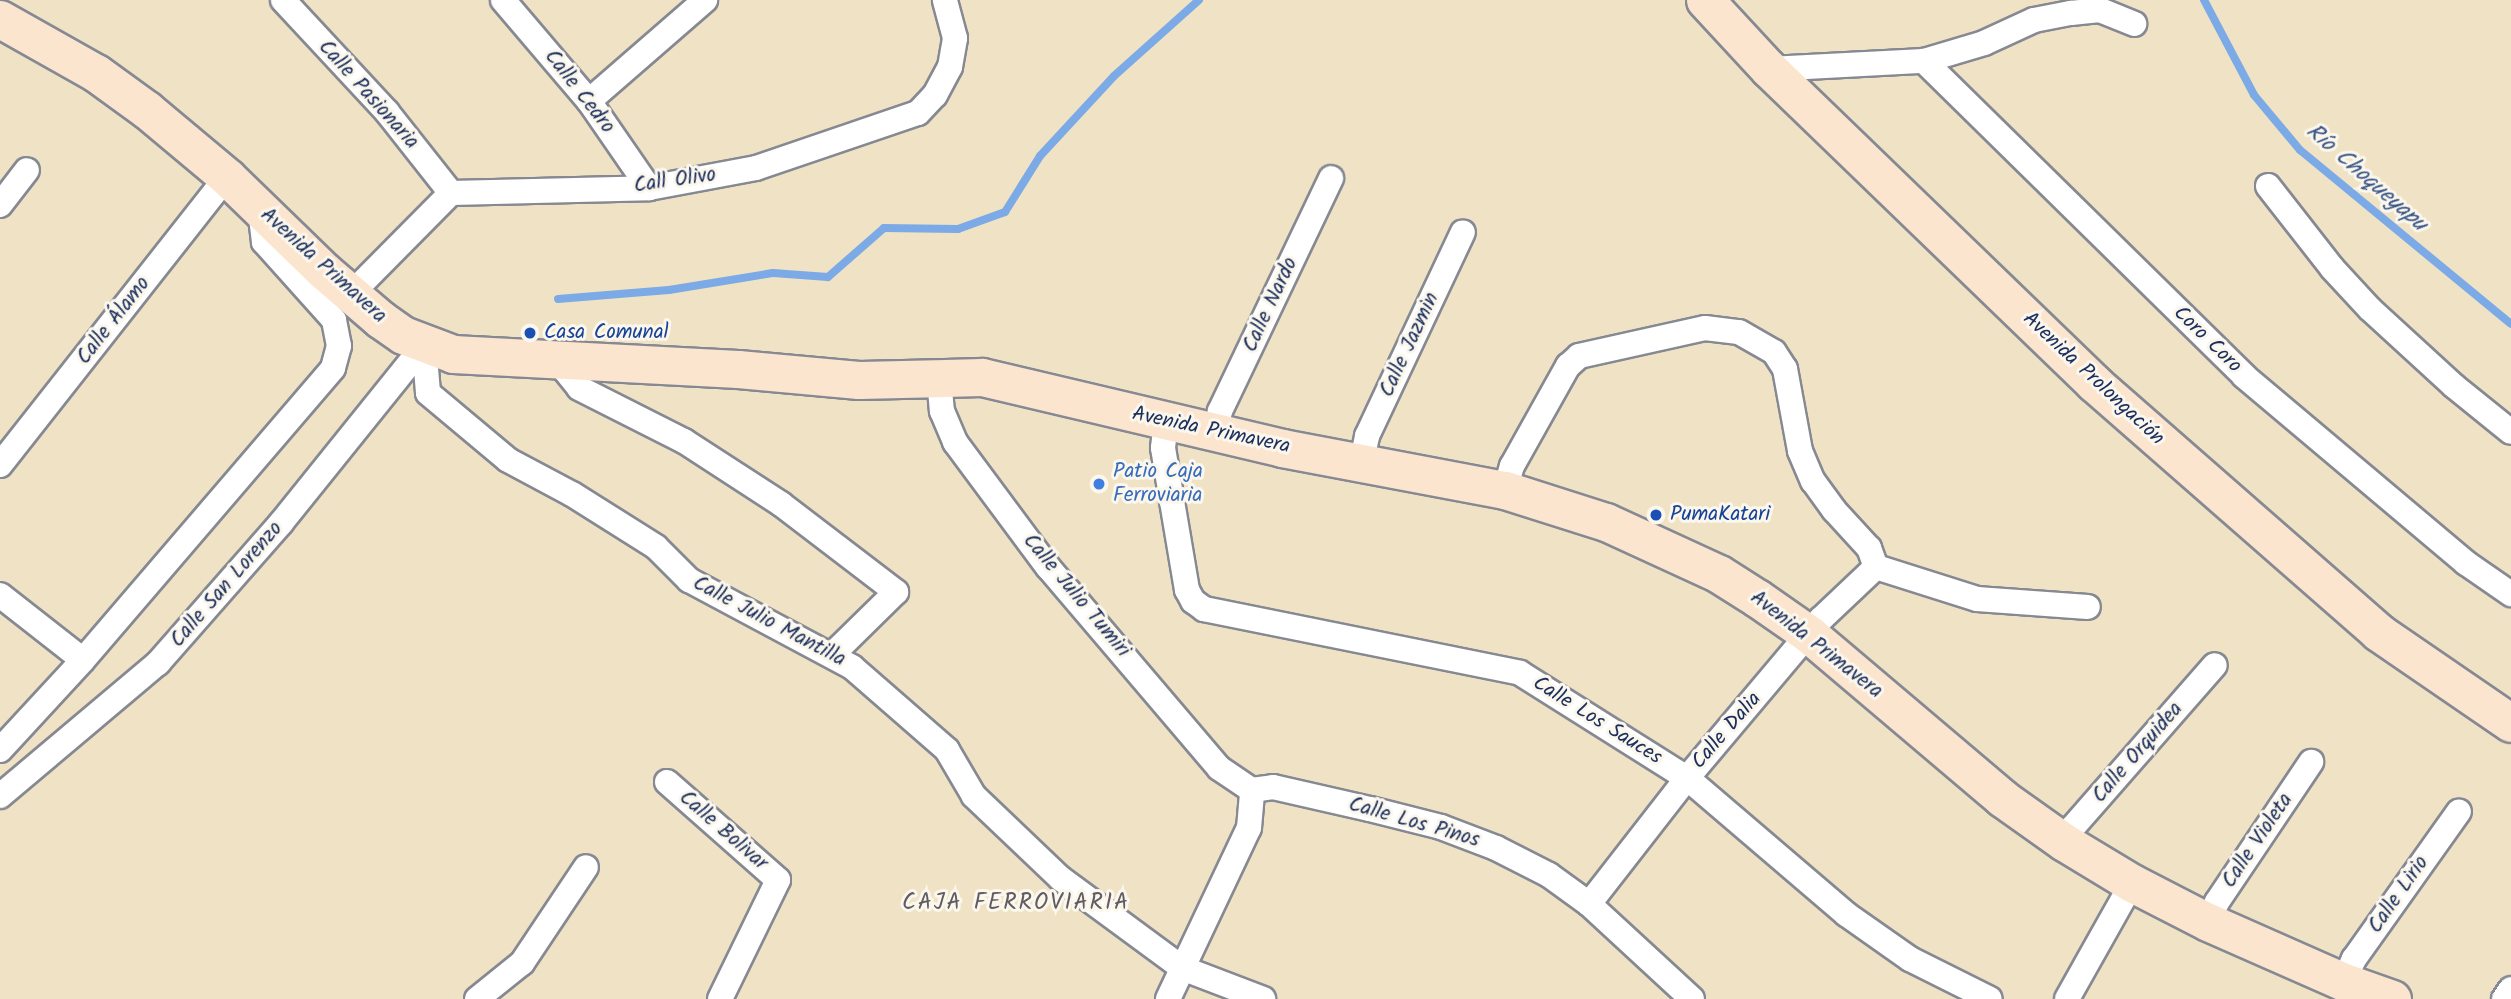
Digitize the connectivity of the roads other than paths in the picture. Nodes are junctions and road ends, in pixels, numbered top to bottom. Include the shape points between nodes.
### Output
1 (283, 0) edge
2 (503, 0) edge
3 (705, 0) edge
4 (944, 0) edge
5 (1704, 0) edge
6 (0, 19) edge
7 (2134, 24) dead end
8 (1924, 61) junction
9 (1769, 69) junction
10 (589, 101) junction
11 (27, 170) dead end
12 (227, 177) junction
13 (1331, 178) dead end
14 (2268, 186) dead end
15 (649, 188) junction
16 (451, 193) junction
17 (0, 205) edge
18 (260, 209) junction
19 (1463, 232) dead end
20 (350, 296) junction
21 (424, 345) junction
22 (555, 358) junction
23 (939, 378) junction
24 (1166, 422) junction
25 (2511, 432) edge
26 (1216, 433) junction
27 (1362, 460) junction
28 (0, 465) edge
29 (1505, 490) junction
30 (1876, 567) junction
31 (2511, 594) edge
32 (0, 595) edge
33 (2088, 607) dead end
34 (1810, 635) junction
35 (833, 654) junction
36 (83, 660) junction
37 (2215, 665) dead end
38 (2511, 723) edge
39 (0, 750) edge
40 (2312, 762) dead end
41 (1687, 778) junction
42 (667, 782) dead end
43 (1252, 790) junction
44 (0, 796) edge
45 (2459, 811) dead end
46 (2064, 842) junction
47 (586, 867) dead end
48 (2132, 883) junction
49 (1589, 904) junction
50 (2208, 922) junction
51 (1182, 968) junction
52 (2344, 982) junction
53 (2511, 989) edge
54 (477, 999) edge
55 (720, 999) edge
56 (1168, 999) edge
57 (1263, 999) edge
58 (1692, 999) edge
59 (1990, 999) edge
60 (2067, 999) edge
61 (2392, 999) edge
62 (2504, 999) edge

1 - 16 street, Calle Pasionaria via 387,113
2 - 10 street, Calle Cedro
3 - 10 street
4 - 15 street, Call Olivo via 955,38 950,67 935,95 918,113 756,168
5 - 9 main road, Avenida Prolongación
6 - 12 main road, Avenida Primavera via 96,73
7 - 8 street via 2100,10 2071,13 2034,20 1984,43
8 - 9 street
8 - 31 street, Coro Coro via 2244,376 2466,563
9 - 38 main road, Avenida Prolongación via 2094,383 2378,632
10 - 15 street, Calle Cedro
11 - 17 street
12 - 18 main road, Avenida Primavera
12 - 28 street, Calle Álamo
13 - 26 street, Calle Nardo via 1220,411
14 - 25 street via 2370,309
15 - 16 street, Call Olivo
16 - 20 street
18 - 20 main road, Avenida Primavera
18 - 36 street via 264,242 334,320 339,346 333,368
19 - 27 street, Calle Jazmin via 1367,436
20 - 21 main road, Avenida Primavera
21 - 22 main road, Avenida Primavera via 453,354
21 - 35 street, Calle Julio Mantilla via 428,394 508,460 656,547 689,580
21 - 44 street, Calle San Lorenzo via 281,523 158,663
22 - 23 main road, Avenida Primavera via 859,380
22 - 35 street via 579,388 725,467 833,541 895,592
23 - 24 main road, Avenida Primavera via 982,377
23 - 43 street, Calle Julio Tumiri via 942,411 955,442 1048,567 1219,768
24 - 26 main road, Avenida Primavera
24 - 41 street, Calle Los Sauces via 1163,448 1187,590 1193,601 1205,609 1520,673
26 - 27 main road, Avenida Primavera
27 - 29 main road, Avenida Primavera
29 - 30 street via 1518,454 1568,366 1579,356 1705,328 1739,332 1774,352 1785,369 1800,451 1814,481 1869,548
29 - 34 main road, Avenida Primavera via 1583,513 1655,542 1719,575
30 - 33 street via 1977,599
30 - 34 street, Calle Dalia
32 - 36 street
34 - 41 street, Calle Dalia
34 - 46 main road, Avenida Primavera via 2002,798
35 - 51 street, Calle Julio Mantilla via 947,750 974,796 1060,878
36 - 39 street
37 - 46 street, Calle Orquidea
40 - 50 street, Calle Violeta
41 - 49 street, Calle Dalia
41 - 59 street, Calle Los Sauces via 1846,914 1910,959
42 - 55 street, Calle Bolivar via 778,880
43 - 49 street, Calle Los Pinos via 1273,787 1441,827 1549,875
43 - 51 street via 1249,828
45 - 52 street, Calle Lirio via 2354,959
46 - 48 main road, Avenida Primavera
47 - 54 street via 522,962
48 - 50 main road, Avenida Primavera
48 - 60 street
49 - 58 street, Calle Los Pinos
50 - 52 main road, Avenida Primavera
51 - 56 street
51 - 57 street, Calle Julio Mantilla
52 - 61 main road, Avenida Primavera
53 - 62 street

